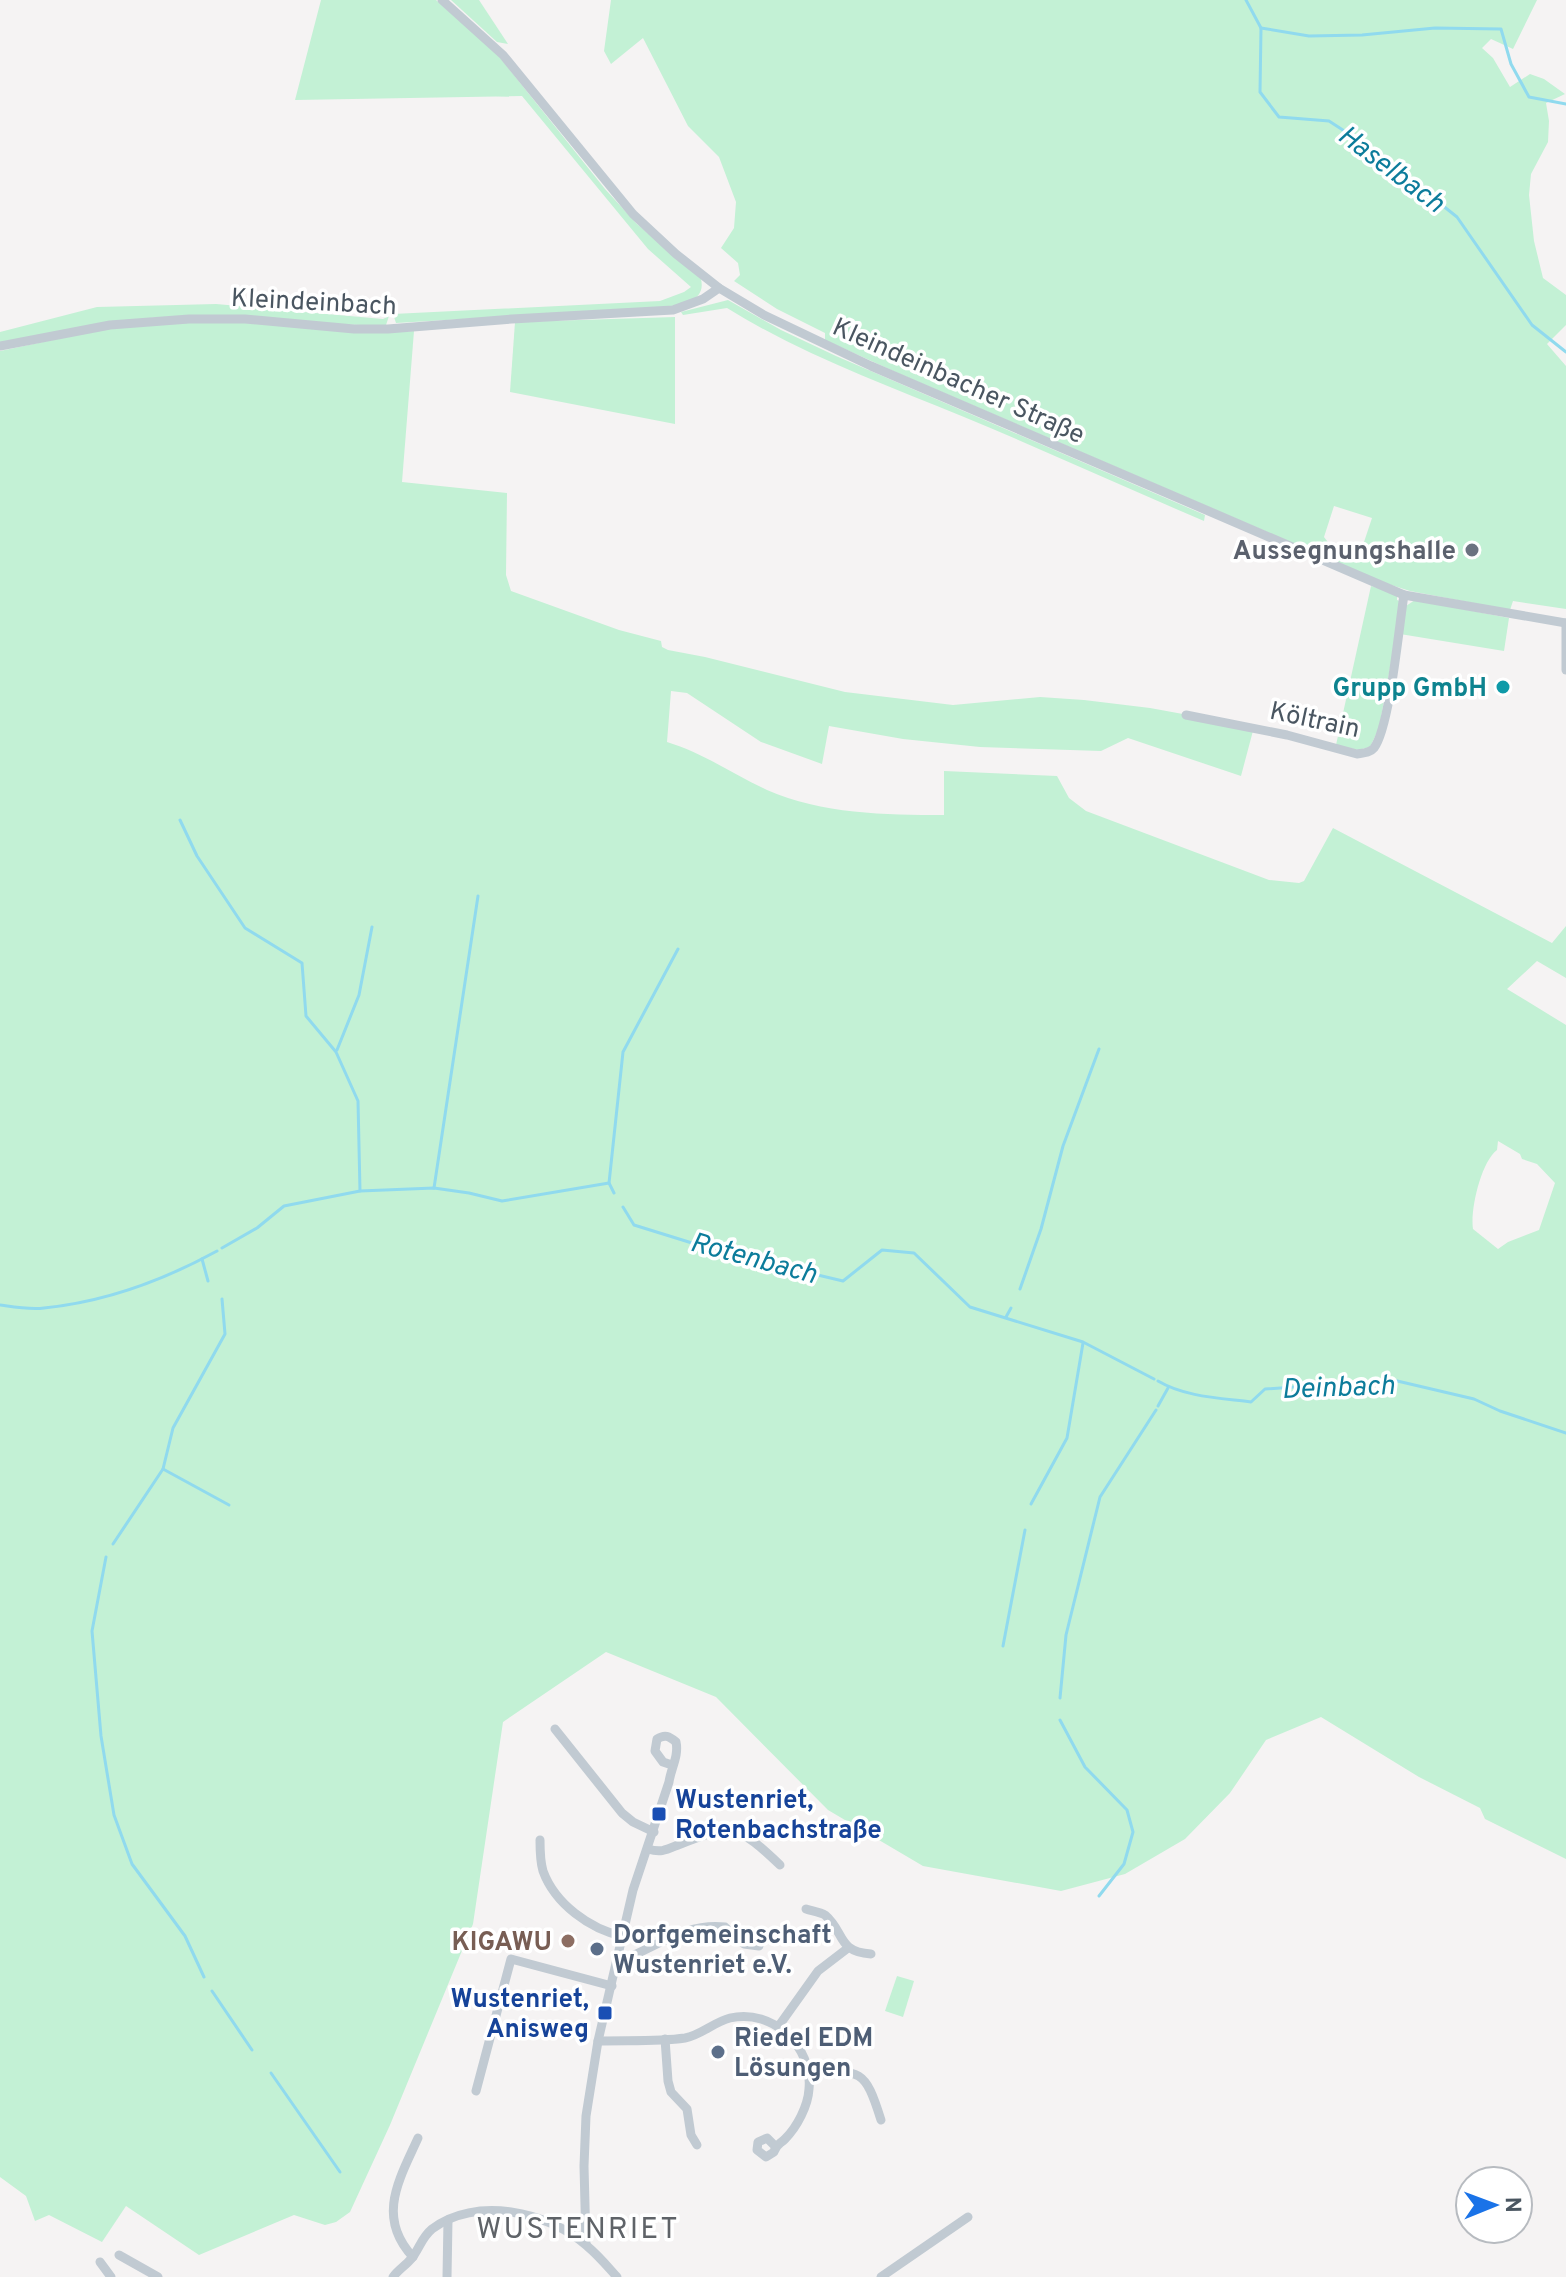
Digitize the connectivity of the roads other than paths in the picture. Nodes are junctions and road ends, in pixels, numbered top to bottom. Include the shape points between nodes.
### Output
1 (442, 0) edge
2 (719, 288) junction
3 (0, 346) edge
4 (1404, 595) junction
5 (1566, 623) edge
6 (1566, 670) edge
7 (1186, 715) dead end
8 (555, 1729) dead end
9 (672, 1765) dead end
10 (654, 1832) junction
11 (540, 1840) dead end
12 (648, 1849) junction
13 (780, 1865) dead end
14 (806, 1909) dead end
15 (622, 1936) junction
16 (759, 1946) dead end
17 (848, 1948) junction
18 (871, 1954) dead end
19 (617, 1962) junction
20 (612, 1986) junction
21 (778, 2027) junction
22 (665, 2039) junction
23 (598, 2041) junction
24 (809, 2074) junction
25 (476, 2091) dead end
26 (881, 2120) dead end
27 (418, 2138) dead end
28 (697, 2145) dead end
29 (775, 2146) dead end
30 (968, 2217) dead end
31 (448, 2220) junction
32 (586, 2244) junction
33 (119, 2255) dead end
34 (413, 2257) junction
35 (100, 2262) dead end
36 (111, 2277) edge
37 (158, 2277) edge
38 (393, 2277) edge
39 (447, 2277) edge
40 (617, 2277) edge
41 (881, 2277) edge

1 - 2 street, Kleindeinbacher Straße via 503,55 633,214
2 - 3 street, Kleindeinbach via 673,310 388,329 189,319 110,325
2 - 4 street, Kleindeinbacher Straße via 821,344
4 - 5 street, Kleindeinbacher Straße
4 - 7 street, Költrain via 1380,735 1367,753
5 - 6 street
8 - 10 street via 622,1813
9 - 10 street
10 - 12 street
11 - 15 street via 544,1874 557,1893 591,1926
12 - 13 street via 660,1853 695,1838 737,1830
12 - 15 street
14 - 17 street via 824,1914
15 - 19 street
16 - 19 street via 744,1944 725,1927 701,1927
17 - 18 street
17 - 21 street via 818,1971
19 - 20 street
20 - 23 street
20 - 25 street via 511,1959
21 - 22 street via 745,2016 688,2037
21 - 24 street via 792,2037
22 - 23 street
22 - 28 street via 671,2092 687,2109
23 - 32 street via 586,2116
24 - 26 street via 855,2073 869,2086
24 - 29 street via 800,2117
27 - 34 street via 398,2182 393,2212 399,2239
30 - 41 street
31 - 32 street via 459,2213 500,2210 560,2228
31 - 34 street via 422,2239
31 - 39 street
32 - 40 street
33 - 37 street
34 - 38 street
35 - 36 street

